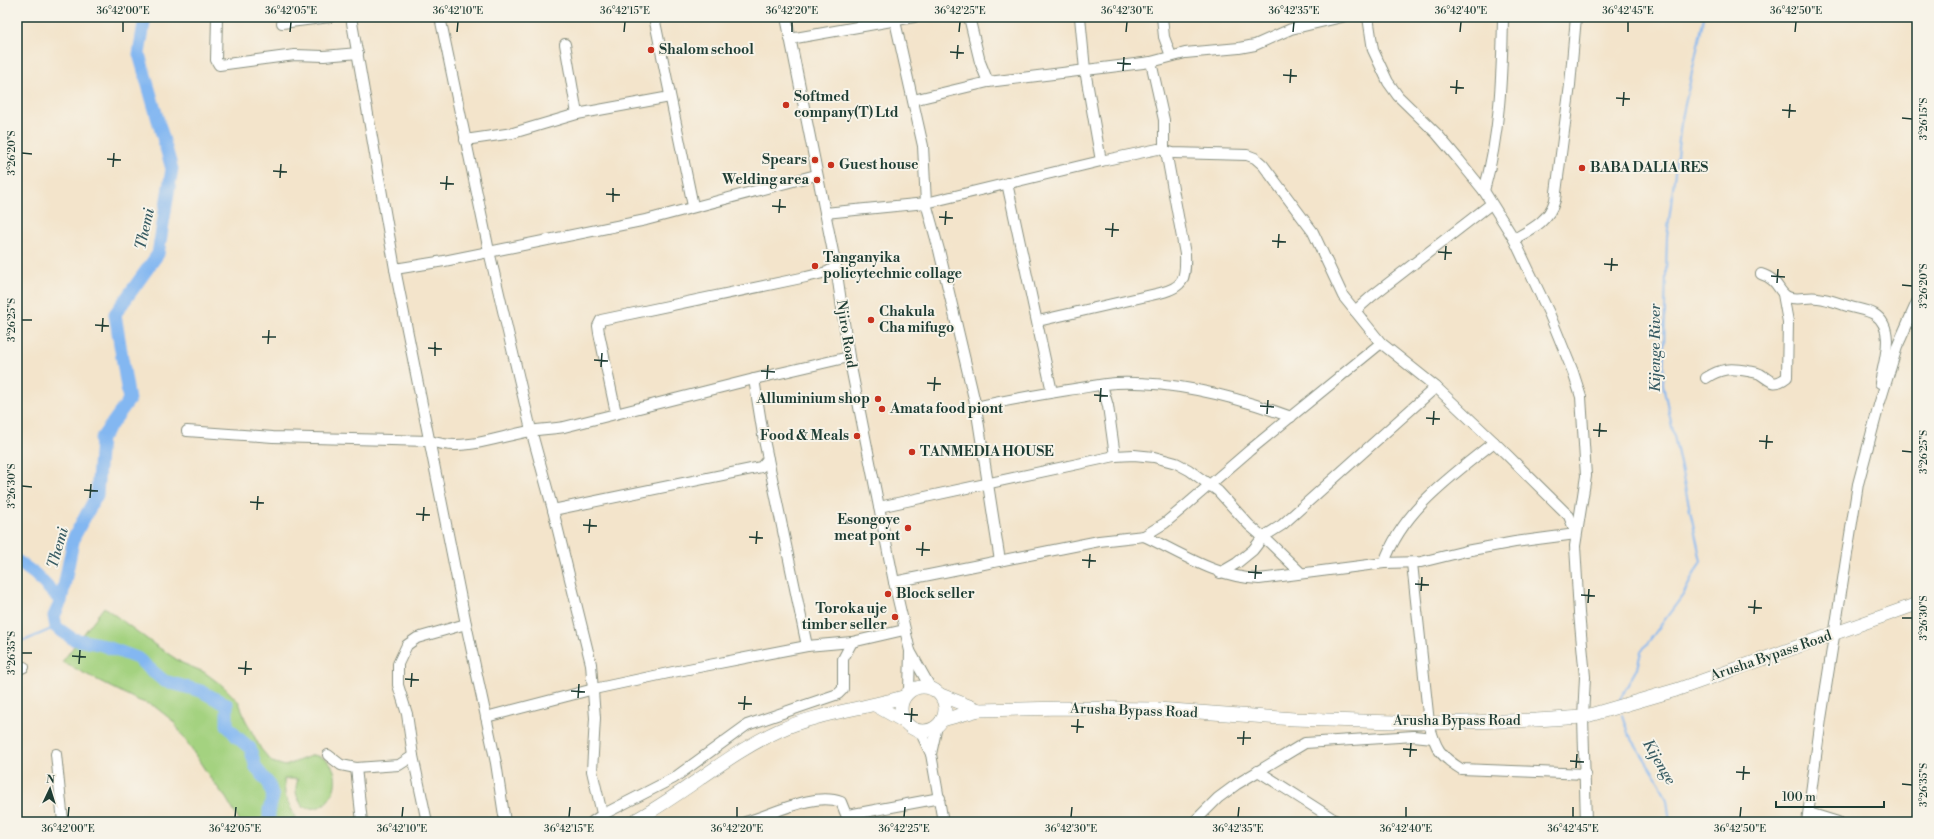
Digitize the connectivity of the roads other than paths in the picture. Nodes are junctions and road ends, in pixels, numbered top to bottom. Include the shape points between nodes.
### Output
1 (217, 17) edge
2 (330, 17) edge
3 (351, 17) edge
4 (440, 17) edge
5 (654, 17) edge
6 (786, 17) edge
7 (914, 17) edge
8 (969, 17) edge
9 (1080, 17) edge
10 (1162, 17) edge
11 (1342, 17) edge
12 (1368, 17) edge
13 (1503, 17) edge
14 (1576, 17) edge
15 (895, 21) junction
16 (282, 23) dead end
17 (790, 39) junction
18 (565, 44) dead end
19 (358, 53) junction
20 (1171, 56) junction
21 (1151, 62) junction
22 (1085, 70) junction
23 (988, 82) junction
24 (670, 97) junction
25 (913, 100) junction
26 (577, 114) junction
27 (465, 140) junction
28 (1165, 151) junction
29 (1101, 161) junction
30 (816, 175) junction
31 (1007, 183) junction
32 (1484, 191) junction
33 (926, 203) junction
34 (1491, 204) junction
35 (693, 206) junction
36 (825, 213) junction
37 (1514, 238) junction
38 (489, 251) junction
39 (836, 267) junction
40 (395, 269) junction
41 (1761, 274) dead end
42 (1783, 294) junction
43 (1917, 302) edge
44 (1355, 311) junction
45 (1038, 321) junction
46 (1381, 343) junction
47 (850, 357) junction
48 (754, 378) junction
49 (1706, 378) dead end
50 (1102, 385) junction
51 (1436, 387) junction
52 (1052, 392) junction
53 (1878, 405) junction
54 (976, 407) junction
55 (616, 413) junction
56 (1291, 417) junction
57 (531, 430) junction
58 (187, 431) dead end
59 (430, 441) junction
60 (1494, 442) junction
61 (1115, 456) junction
62 (768, 459) junction
63 (989, 484) junction
64 (1210, 484) junction
65 (879, 507) junction
66 (553, 510) junction
67 (1576, 534) junction
68 (1144, 536) junction
69 (1263, 537) junction
70 (1000, 561) junction
71 (1384, 563) junction
72 (1412, 563) junction
73 (1220, 573) junction
74 (1301, 573) junction
75 (894, 582) junction
76 (1917, 604) edge
77 (466, 624) junction
78 (904, 630) junction
79 (1835, 634) junction
80 (852, 642) junction
81 (807, 646) junction
82 (910, 651) junction
83 (594, 689) junction
84 (936, 691) junction
85 (906, 694) junction
86 (875, 705) junction
87 (979, 710) junction
88 (486, 717) junction
89 (1583, 717) junction
90 (905, 722) junction
91 (940, 723) junction
92 (1429, 723) junction
93 (920, 731) junction
94 (1432, 738) junction
95 (56, 754) dead end
96 (931, 754) junction
97 (328, 755) dead end
98 (413, 756) junction
99 (356, 768) junction
100 (1258, 771) junction
101 (1586, 774) junction
102 (940, 798) junction
103 (603, 818) edge
104 (1808, 818) edge
105 (848, 819) edge
106 (63, 822) edge
107 (362, 822) edge
108 (428, 822) edge
109 (505, 822) edge
110 (592, 822) edge
111 (632, 822) edge
112 (745, 822) edge
113 (943, 822) edge
114 (1194, 822) edge
115 (1338, 822) edge
116 (1586, 822) edge
117 (1838, 822) edge

1 - 19 street via 216,60 219,65 295,55
2 - 16 street
3 - 19 street
4 - 27 street
5 - 24 street
6 - 17 street, Njiro Road
7 - 15 street
8 - 23 street via 980,62
9 - 22 street
10 - 20 street via 1164,37
11 - 20 street via 1291,29 1254,45
12 - 32 street via 1373,50 1388,82 1398,96 1437,134
13 - 32 street via 1499,106 1491,165
14 - 37 street via 1560,177 1554,205 1547,218
15 - 17 street
15 - 25 street
17 - 30 street, Njiro Road
18 - 26 street
19 - 40 street
20 - 21 street
21 - 22 street
21 - 28 street via 1164,120
22 - 23 street
22 - 29 street
23 - 25 street
24 - 26 street
24 - 35 street
25 - 33 street via 923,146
26 - 27 street via 513,133
27 - 38 street
28 - 29 street via 1150,150
28 - 44 street via 1255,158 1313,232 1339,290
28 - 45 street via 1185,254 1186,271 1179,286 1173,290
29 - 31 street
30 - 35 street
30 - 36 street, Njiro Road
31 - 33 street
31 - 45 street
32 - 34 street
33 - 36 street
33 - 54 street
34 - 37 street
34 - 44 street
35 - 38 street via 646,220
36 - 39 street, Njiro Road
37 - 67 street via 1549,313 1581,397 1586,476
38 - 40 street
38 - 57 street
39 - 47 street, Njiro Road
39 - 55 street via 806,278 601,320 598,326 599,333
40 - 59 street
41 - 42 street via 1770,277
42 - 49 street via 1788,322 1787,377 1773,382 1759,373 1730,368
42 - 53 street via 1794,298 1817,297 1878,316 1885,328 1887,340
43 - 53 street
44 - 46 street
45 - 52 street
46 - 51 street
46 - 56 street
47 - 48 street
47 - 65 street, Njiro Road
48 - 55 street
48 - 62 street
50 - 52 street
50 - 56 street via 1141,384 1201,391 1243,401
50 - 61 street via 1108,406
51 - 60 street
51 - 69 street via 1302,508
52 - 54 street via 1021,396
53 - 79 street via 1858,484
54 - 63 street
55 - 57 street via 559,428
56 - 64 street
57 - 59 street via 463,445 446,445
57 - 66 street
58 - 59 street via 273,437
59 - 77 street
60 - 67 street via 1569,516
60 - 71 street via 1434,491 1400,529
61 - 63 street
61 - 64 street via 1147,456 1176,463
62 - 66 street via 761,467
62 - 81 street
63 - 65 street
63 - 70 street
64 - 68 street via 1165,523
64 - 69 street
65 - 75 street, Njiro Road
66 - 83 street via 584,633
67 - 72 street via 1515,542
67 - 89 street via 1579,614 1585,677
68 - 70 street via 1099,540
68 - 73 street
69 - 73 street via 1253,550
69 - 74 street
70 - 75 street
71 - 72 street
71 - 74 street
72 - 92 street
73 - 74 street via 1260,579
75 - 78 street, Njiro Road
76 - 79 main road, Arusha Bypass Road
77 - 88 street
77 - 98 street via 417,638 407,645 398,664 398,685 409,727
78 - 80 street
78 - 82 street, Njiro Road
79 - 89 main road, Arusha Bypass Road via 1676,690
79 - 104 street
80 - 81 street
80 - 103 street via 843,659 843,689 838,694 747,725 674,778
81 - 83 street
82 - 84 street, Njiro Road
82 - 85 street, Njiro Road
83 - 88 street
83 - 103 street via 592,771
84 - 85 main road via 923,686
84 - 87 main road, Arusha Bypass Road
84 - 91 main road via 945,707
85 - 86 main road
85 - 90 main road via 900,710
86 - 90 main road
86 - 111 main road via 807,719 779,730 735,755 698,782
87 - 91 main road, Arusha Bypass Road
87 - 92 main road, Arusha Bypass Road via 1158,709 1294,719
88 - 109 street
89 - 92 main road, Arusha Bypass Road
89 - 101 street
90 - 93 main road
91 - 93 main road, Arusha Bypass Road via 932,729
91 - 96 street
92 - 94 street
93 - 96 street
94 - 100 street via 1414,736 1305,743
94 - 101 street via 1444,758 1461,769
95 - 106 street
96 - 102 street
97 - 99 street via 342,765
98 - 99 street via 399,764
98 - 108 street
99 - 107 street
100 - 114 street via 1218,798
100 - 115 street
101 - 116 street
102 - 105 street
102 - 113 street
103 - 110 street
104 - 117 street
105 - 112 street via 840,802 819,799

